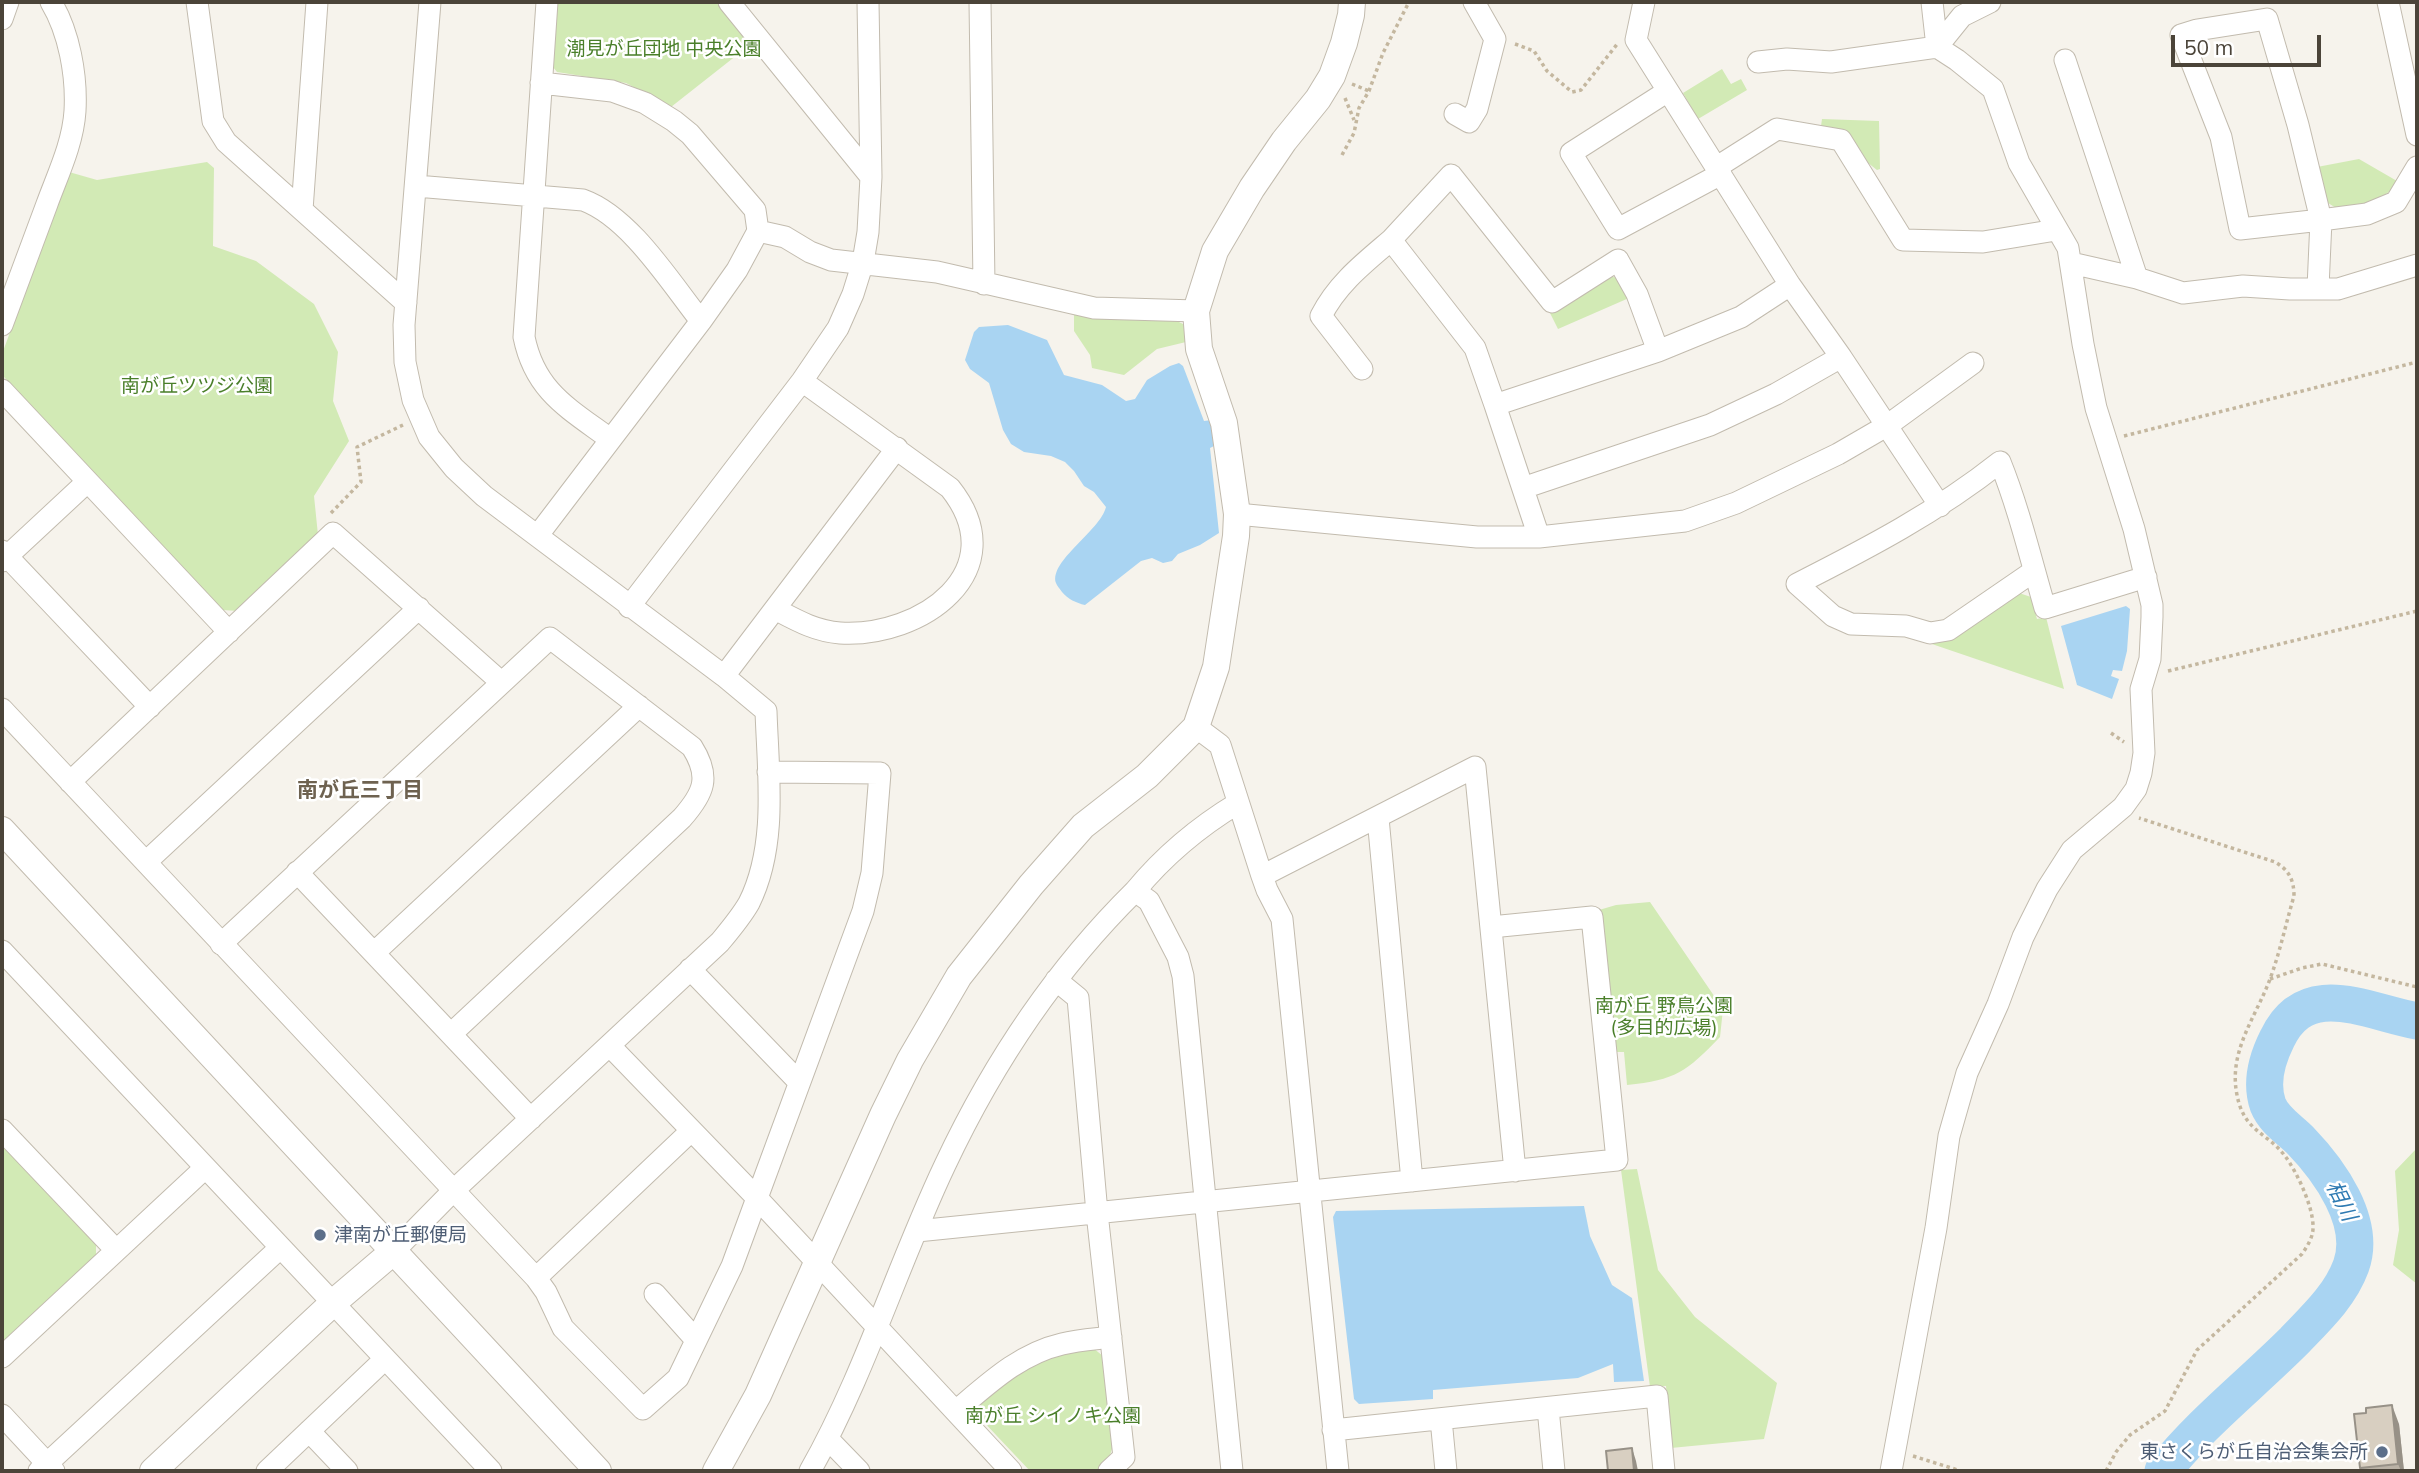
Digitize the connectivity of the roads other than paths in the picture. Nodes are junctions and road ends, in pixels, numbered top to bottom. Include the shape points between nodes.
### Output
1 (8, 2) edge
2 (51, 2) edge
3 (197, 2) edge
4 (317, 2) edge
5 (430, 2) edge
6 (547, 2) edge
7 (729, 2) edge
8 (868, 2) edge
9 (981, 2) edge
10 (1352, 2) edge
11 (1474, 2) edge
12 (1644, 2) edge
13 (1933, 2) edge
14 (1990, 2) edge
15 (2388, 2) edge
16 (2, 19) edge
17 (2407, 35) edge
18 (1937, 47) junction
19 (2065, 60) dead end
20 (1758, 62) dead end
21 (541, 83) junction
22 (1668, 91) junction
23 (1455, 114) dead end
24 (2417, 135) edge
25 (2417, 167) edge
26 (1719, 171) junction
27 (871, 177) junction
28 (416, 186) junction
29 (532, 196) junction
30 (302, 210) junction
31 (2320, 220) junction
32 (758, 230) junction
33 (2056, 230) junction
34 (1391, 240) junction
35 (863, 262) junction
36 (2071, 263) junction
37 (2417, 265) edge
38 (2137, 278) junction
39 (9, 284) edge
40 (984, 284) junction
41 (1790, 285) junction
42 (2318, 288) junction
43 (406, 303) junction
44 (1196, 311) junction
45 (701, 321) junction
46 (2, 325) edge
47 (1658, 351) junction
48 (1841, 357) junction
49 (1973, 363) dead end
50 (1362, 369) dead end
51 (802, 381) junction
52 (2, 390) edge
53 (1495, 405) junction
54 (1888, 425) junction
55 (610, 439) junction
56 (897, 448) junction
57 (87, 482) junction
58 (1523, 488) junction
59 (1941, 506) junction
60 (1237, 514) junction
61 (538, 535) junction
62 (1539, 537) junction
63 (3, 556) edge
64 (2034, 571) junction
65 (2146, 577) junction
66 (629, 607) junction
67 (419, 608) junction
68 (775, 609) junction
69 (229, 632) junction
70 (724, 676) junction
71 (501, 682) junction
72 (150, 706) junction
73 (639, 706) junction
74 (2, 709) edge
75 (1196, 727) junction
76 (768, 772) junction
77 (70, 782) junction
78 (1238, 803) junction
79 (1378, 818) junction
80 (2, 830) edge
81 (146, 863) junction
82 (297, 872) junction
83 (1262, 876) junction
84 (1135, 891) junction
85 (1491, 927) junction
86 (220, 944) junction
87 (375, 952) junction
88 (2, 953) edge
89 (690, 969) junction
90 (1056, 980) junction
91 (451, 1034) junction
92 (610, 1046) junction
93 (798, 1081) junction
94 (531, 1119) junction
95 (2, 1130) edge
96 (691, 1131) junction
97 (205, 1168) junction
98 (1515, 1171) junction
99 (1412, 1181) junction
100 (1310, 1190) junction
101 (453, 1191) junction
102 (757, 1198) junction
103 (1204, 1201) junction
104 (1097, 1213) junction
105 (917, 1231) junction
106 (280, 1248) junction
107 (115, 1250) junction
108 (395, 1250) junction
109 (817, 1265) junction
110 (536, 1278) junction
111 (654, 1294) dead end
112 (334, 1302) junction
113 (877, 1330) junction
114 (1111, 1337) junction
115 (696, 1340) junction
116 (2, 1357) edge
117 (385, 1359) junction
118 (1548, 1408) junction
119 (956, 1411) junction
120 (2, 1415) edge
121 (1441, 1419) junction
122 (1334, 1430) junction
123 (309, 1431) junction
124 (828, 1439) junction
125 (47, 1469) edge
126 (153, 1471) edge
127 (267, 1471) edge
128 (347, 1471) edge
129 (491, 1471) edge
130 (598, 1471) edge
131 (716, 1471) edge
132 (810, 1471) edge
133 (859, 1471) edge
134 (1011, 1471) edge
135 (1109, 1471) edge
136 (1232, 1471) edge
137 (1338, 1471) edge
138 (1446, 1471) edge
139 (1554, 1471) edge
140 (1664, 1471) edge
141 (1891, 1471) edge

1 - 16 street
2 - 39 street via 65,34 75,111 62,163
3 - 30 street via 216,129
4 - 30 street
5 - 28 street
6 - 21 street
7 - 27 street
8 - 27 street
9 - 40 street
10 - 44 street via 1332,76 1227,230 1209,265
11 - 23 street via 1495,39 1477,110 1469,122
12 - 22 street via 1636,40
13 - 18 street
14 - 18 street via 1962,16
15 - 17 street
17 - 24 street
18 - 20 street via 1831,62
18 - 33 street via 1993,89 2019,163
19 - 38 street
21 - 29 street
21 - 32 street via 612,91 659,111 690,134 755,210
22 - 26 street
22 - 26 street via 1571,153 1618,229
25 - 31 street via 2396,202 2367,214
26 - 33 street via 1777,129 1802,133 1841,141 1903,240 1983,242
26 - 41 street
27 - 35 street
28 - 29 street
28 - 43 street
29 - 45 street via 583,200 606,212 630,232
29 - 55 street via 524,322 527,351 550,392
30 - 43 street
31 - 31 street via 2241,229 2221,137 2181,36 2267,19
31 - 42 street
32 - 35 street via 785,237 831,260
32 - 45 street
33 - 36 street
34 - 47 street via 1451,175 1552,302 1618,260 1637,294
34 - 50 street via 1345,280 1321,316
34 - 53 street via 1475,348
35 - 40 street
35 - 51 street via 838,328
36 - 38 street
36 - 65 street via 2096,408
37 - 42 street via 2350,286
38 - 42 street via 2183,293 2243,285
39 - 46 street
40 - 44 street via 1094,308
41 - 47 street via 1741,317
41 - 48 street
43 - 61 street via 405,362 413,400 429,437 484,496
44 - 60 street via 1199,349 1224,423
45 - 55 street
47 - 53 street
48 - 54 street
48 - 58 street via 1710,425
49 - 54 street
51 - 56 street
51 - 66 street
52 - 57 street
53 - 58 street
54 - 59 street
54 - 62 street via 1789,479 1685,522
55 - 61 street
56 - 68 street
56 - 68 street via 950,488 961,504 971,530 962,582 917,618 876,631 825,631
57 - 63 street
57 - 69 street
58 - 62 street
59 - 64 street via 2000,463
59 - 64 street via 1797,584 1851,624 1906,626 1930,633 1948,631
60 - 62 street via 1477,537
60 - 75 street via 1216,667
61 - 66 street
63 - 72 street
64 - 65 street via 2045,608
65 - 141 street via 2152,617 2150,659 2141,689 2141,773 2123,807 2072,850 2047,889 1967,1073 1949,1136
66 - 70 street
67 - 69 street via 333,533
67 - 71 street
67 - 81 street
68 - 70 street
69 - 72 street
70 - 76 street via 766,711
71 - 73 street via 550,638
71 - 82 street
72 - 77 street
73 - 87 street
73 - 91 street via 692,747 700,759 704,786 699,797
74 - 77 street
75 - 78 street via 1220,745
75 - 109 street via 1147,776 1083,826 959,976 883,1115
76 - 89 street via 765,854 749,903 720,942
76 - 93 street via 880,773 872,873 863,911
77 - 81 street
78 - 83 street
78 - 84 street via 1152,871
79 - 83 street
79 - 85 street via 1475,767
79 - 99 street
80 - 108 street
81 - 86 street
82 - 86 street
82 - 87 street
83 - 100 street via 1282,919
84 - 90 street via 1096,929
84 - 103 street via 1149,901 1183,976
85 - 98 street
85 - 98 street via 1591,918 1617,1160
86 - 101 street
87 - 91 street
88 - 97 street
89 - 92 street
89 - 93 street
90 - 104 street via 1078,998
90 - 105 street via 1023,1023 976,1103
91 - 94 street
92 - 94 street
92 - 96 street
93 - 102 street
94 - 101 street
95 - 107 street
96 - 102 street
96 - 110 street
97 - 106 street
97 - 107 street
98 - 99 street
99 - 100 street
100 - 103 street
100 - 122 street
101 - 108 street
101 - 110 street
102 - 109 street
102 - 115 street via 732,1266
103 - 104 street
103 - 136 street
104 - 105 street
104 - 114 street
105 - 113 street
106 - 112 street
106 - 125 street
107 - 116 street
108 - 112 street
108 - 130 street
109 - 113 street
109 - 131 street via 758,1395
110 - 115 street via 563,1328 643,1409 678,1378
111 - 115 street
112 - 117 street
112 - 126 street
113 - 119 street
113 - 124 street
114 - 119 street via 1062,1343 1029,1356 999,1374
114 - 135 street via 1124,1457
117 - 123 street
117 - 129 street
118 - 121 street
118 - 139 street
118 - 140 street via 1657,1396
119 - 134 street
120 - 125 street
121 - 122 street
121 - 138 street
122 - 137 street
123 - 127 street
123 - 128 street
124 - 132 street
124 - 133 street

